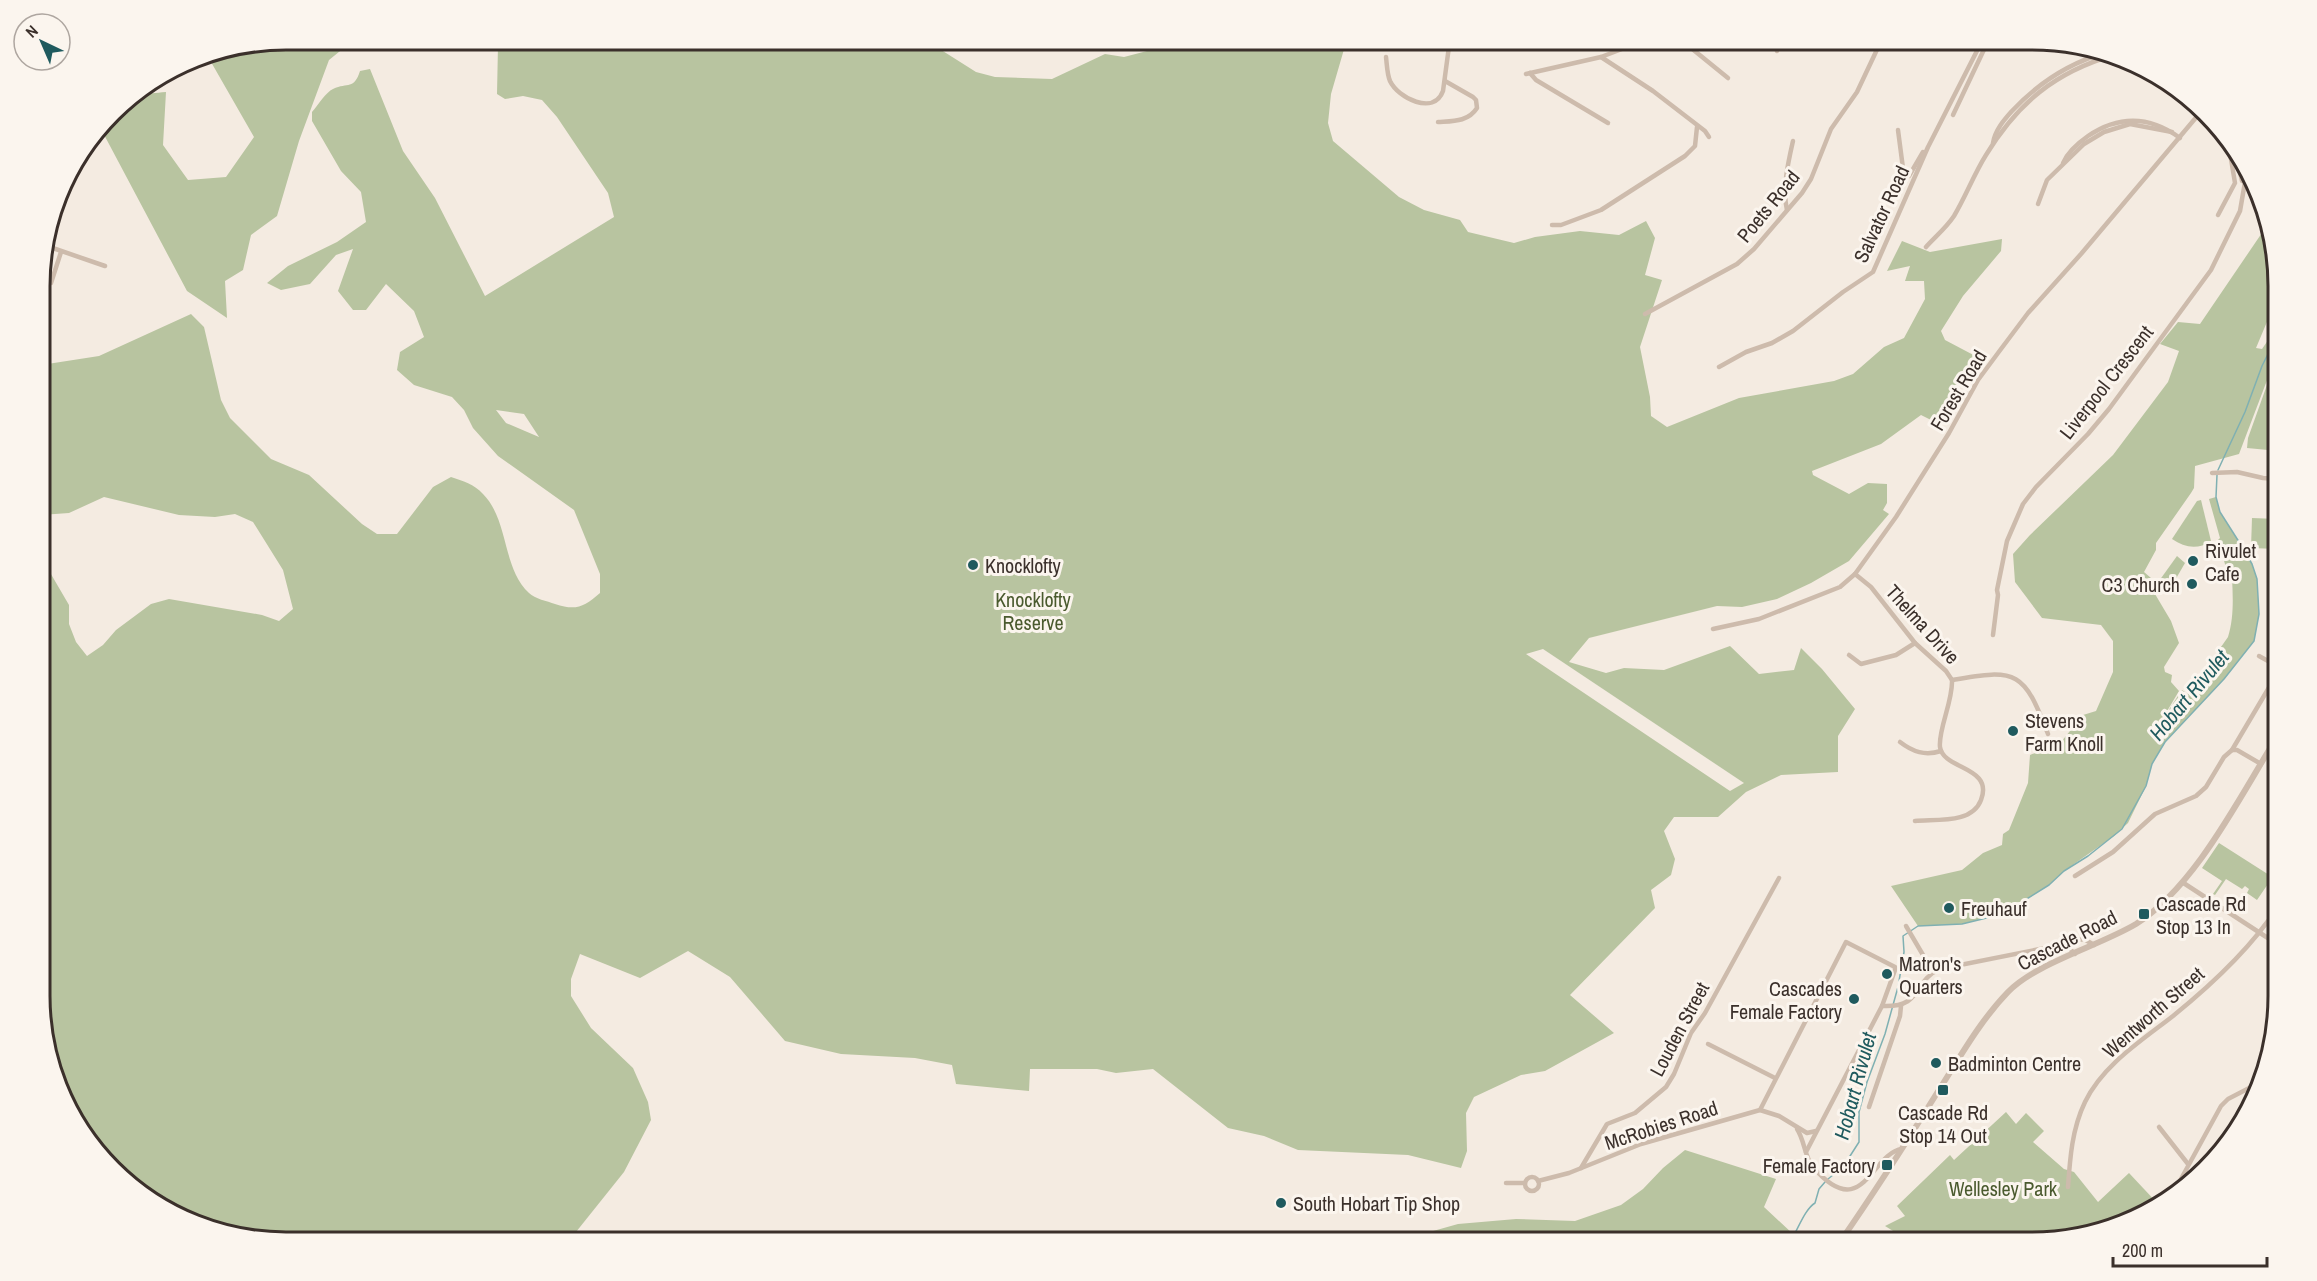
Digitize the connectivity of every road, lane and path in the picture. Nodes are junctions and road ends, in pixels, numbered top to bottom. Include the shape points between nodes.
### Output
1 (1449, 50) edge
2 (1619, 50) edge
3 (1694, 50) edge
4 (1877, 50) edge
5 (1977, 50) edge
6 (1984, 50) edge
7 (1386, 57) dead end
8 (1601, 57) junction
9 (2091, 58) edge
10 (2099, 60) edge
11 (1728, 78) dead end
12 (1445, 81) junction
13 (1953, 115) dead end
14 (2196, 117) edge
15 (1438, 122) dead end
16 (1608, 123) dead end
17 (1697, 127) junction
18 (1898, 130) dead end
19 (1709, 138) dead end
20 (2180, 138) junction
21 (1793, 141) dead end
22 (1992, 146) junction
23 (1928, 147) junction
24 (2232, 162) edge
25 (2245, 184) edge
26 (2038, 204) dead end
27 (1787, 210) junction
28 (2218, 215) dead end
29 (1552, 225) dead end
30 (1926, 247) dead end
31 (53, 249) edge
32 (61, 252) junction
33 (105, 266) dead end
34 (51, 283) dead end
35 (1645, 314) dead end
36 (1719, 367) dead end
37 (2212, 473) dead end
38 (2268, 478) edge
39 (1855, 574) junction
40 (1713, 629) dead end
41 (1993, 635) dead end
42 (1915, 643) junction
43 (1849, 655) dead end
44 (2259, 656) dead end
45 (2268, 661) edge
46 (1952, 680) junction
47 (2268, 689) edge
48 (2048, 734) dead end
49 (1900, 742) dead end
50 (2232, 750) junction
51 (2268, 751) edge
52 (1941, 752) junction
53 (2260, 764) junction
54 (1916, 821) dead end
55 (2075, 876) dead end
56 (1779, 878) dead end
57 (2182, 882) junction
58 (2268, 922) edge
59 (1907, 928) dead end
60 (2261, 933) junction
61 (2268, 938) edge
62 (2094, 945) junction
63 (2040, 949) junction
64 (2075, 954) junction
65 (1933, 972) junction
66 (1901, 1006) junction
67 (1888, 1007) junction
68 (1707, 1044) dead end
69 (1775, 1078) junction
70 (2249, 1088) edge
71 (1869, 1107) dead end
72 (1760, 1110) junction
73 (1792, 1124) junction
74 (2159, 1127) dead end
75 (1819, 1130) junction
76 (1902, 1149) junction
77 (1806, 1152) junction
78 (2188, 1164) junction
79 (1581, 1168) junction
80 (2181, 1178) edge
81 (1538, 1181) junction
82 (1506, 1183) dead end
83 (1525, 1183) junction
84 (2068, 1187) dead end
85 (1848, 1232) edge

1 - 12 street
2 - 8 street
3 - 11 street
4 - 27 street, Poets Road via 1857,92 1831,129 1810,179
5 - 23 street, Salvator Road
6 - 13 street
7 - 12 street via 1390,80 1407,98 1424,103 1434,101 1441,95
8 - 16 street via 1528,73
8 - 17 street
9 - 22 street via 2044,81 2007,117
10 - 22 street via 2049,83 2019,110
12 - 15 street via 1473,97 1477,108 1464,119
14 - 20 street, Forest Road
17 - 19 street
17 - 29 street via 1695,146 1690,152 1601,210
18 - 23 street via 1905,177
20 - 26 street via 2172,132 2138,124 2113,128 2085,144 2047,180
20 - 39 street, Forest Road via 1998,353 1896,517
21 - 27 street
22 - 30 street via 1954,215
23 - 36 street, Salvator Road via 1873,272 1793,331
24 - 28 street via 2235,183
25 - 41 street, Liverpool Crescent via 2240,211 2211,270 2109,410 2023,504 2007,541
27 - 35 street, Poets Road via 1737,264
31 - 32 street
32 - 33 street
32 - 34 street
37 - 38 street
39 - 40 street, Forest Road via 1840,587 1759,619
39 - 42 street, Thelma Drive
42 - 43 street via 1896,654 1861,664
42 - 46 street, Thelma Drive
44 - 45 street
46 - 48 street, Thelma Drive via 1990,674 2018,680 2031,693
46 - 52 street
47 - 50 street
49 - 52 street via 1926,754
50 - 53 street
50 - 55 street via 2196,796 2154,814 2113,852
51 - 53 street, Cascade Road
52 - 54 street via 1978,777 1982,798 1968,815
53 - 57 street, Cascade Road
56 - 79 street, Louden Street via 1691,1033 1666,1087 1635,1113 1607,1124
57 - 60 street
57 - 62 street, Cascade Road via 2145,918
58 - 60 street, Wentworth Street
59 - 65 street
60 - 61 street
60 - 84 street, Wentworth Street via 2194,999 2131,1048 2094,1087 2074,1134
62 - 63 street via 2084,939
62 - 64 street, Cascade Road
63 - 64 street via 2067,946
63 - 65 street
64 - 76 street, Cascade Road via 2030,976 2006,994 1967,1046
65 - 66 street via 1911,1000
66 - 67 street
66 - 71 street
67 - 69 street via 1895,968 1846,942
67 - 75 street
68 - 69 street
69 - 72 street
70 - 78 street via 2221,1106
72 - 73 street
72 - 79 street, McRobies Road via 1641,1144
73 - 75 street via 1807,1133
73 - 77 street
74 - 78 street
75 - 77 street
76 - 77 street via 1892,1152 1856,1188 1844,1190 1812,1165
76 - 85 street, Cascade Road
78 - 80 street
79 - 81 street, McRobies Road
81 - 83 street via 1531,1177
81 - 83 street via 1532,1191
82 - 83 street

